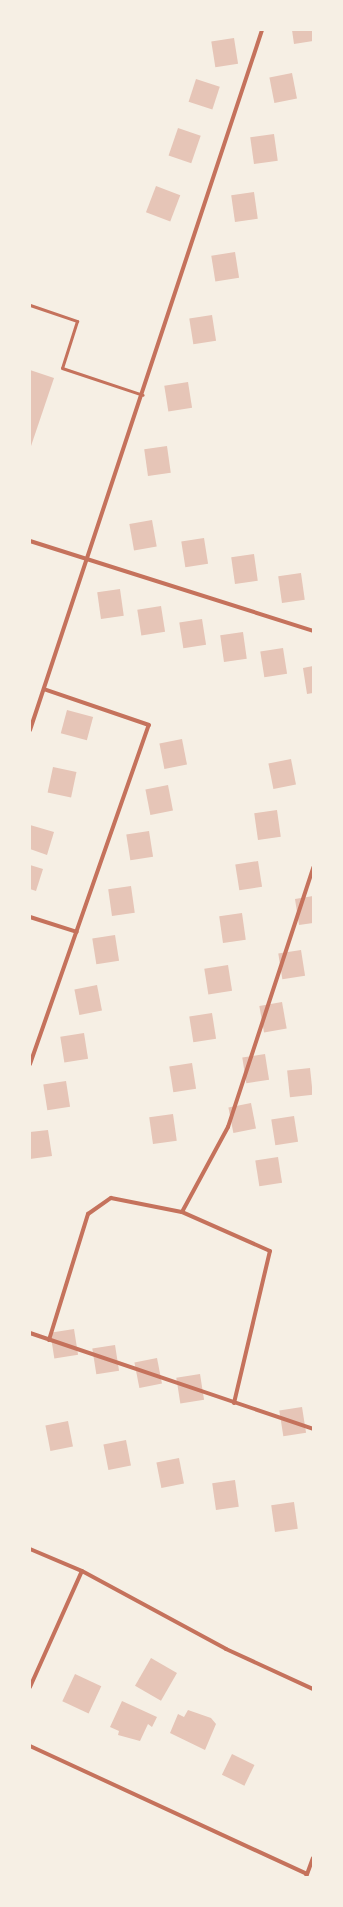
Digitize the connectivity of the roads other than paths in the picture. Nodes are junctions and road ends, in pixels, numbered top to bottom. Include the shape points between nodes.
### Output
1 (262, 30) edge
2 (30, 305) edge
3 (143, 395) junction
4 (30, 541) edge
5 (88, 562) junction
6 (313, 631) edge
7 (44, 689) junction
8 (30, 730) edge
9 (313, 868) edge
10 (30, 917) edge
11 (77, 932) junction
12 (30, 1064) edge
13 (182, 1212) junction
14 (30, 1333) edge
15 (49, 1340) junction
16 (234, 1403) junction
17 (313, 1429) edge
18 (30, 1549) edge
19 (82, 1571) junction
20 (30, 1687) edge
21 (313, 1689) edge
22 (30, 1746) edge
23 (313, 1858) edge
24 (307, 1875) edge

1 - 3 street
2 - 3 lane via 77,321 62,368
3 - 5 street
4 - 5 street
5 - 6 street
5 - 7 street
7 - 8 street
7 - 11 street via 149,725
9 - 13 street via 228,1126
10 - 11 street
11 - 12 street
13 - 15 street via 111,1198 88,1214
13 - 16 street via 270,1251
14 - 15 street
15 - 16 street
16 - 17 street
18 - 19 street
19 - 20 street
19 - 21 street via 226,1649
22 - 24 street
23 - 24 street

